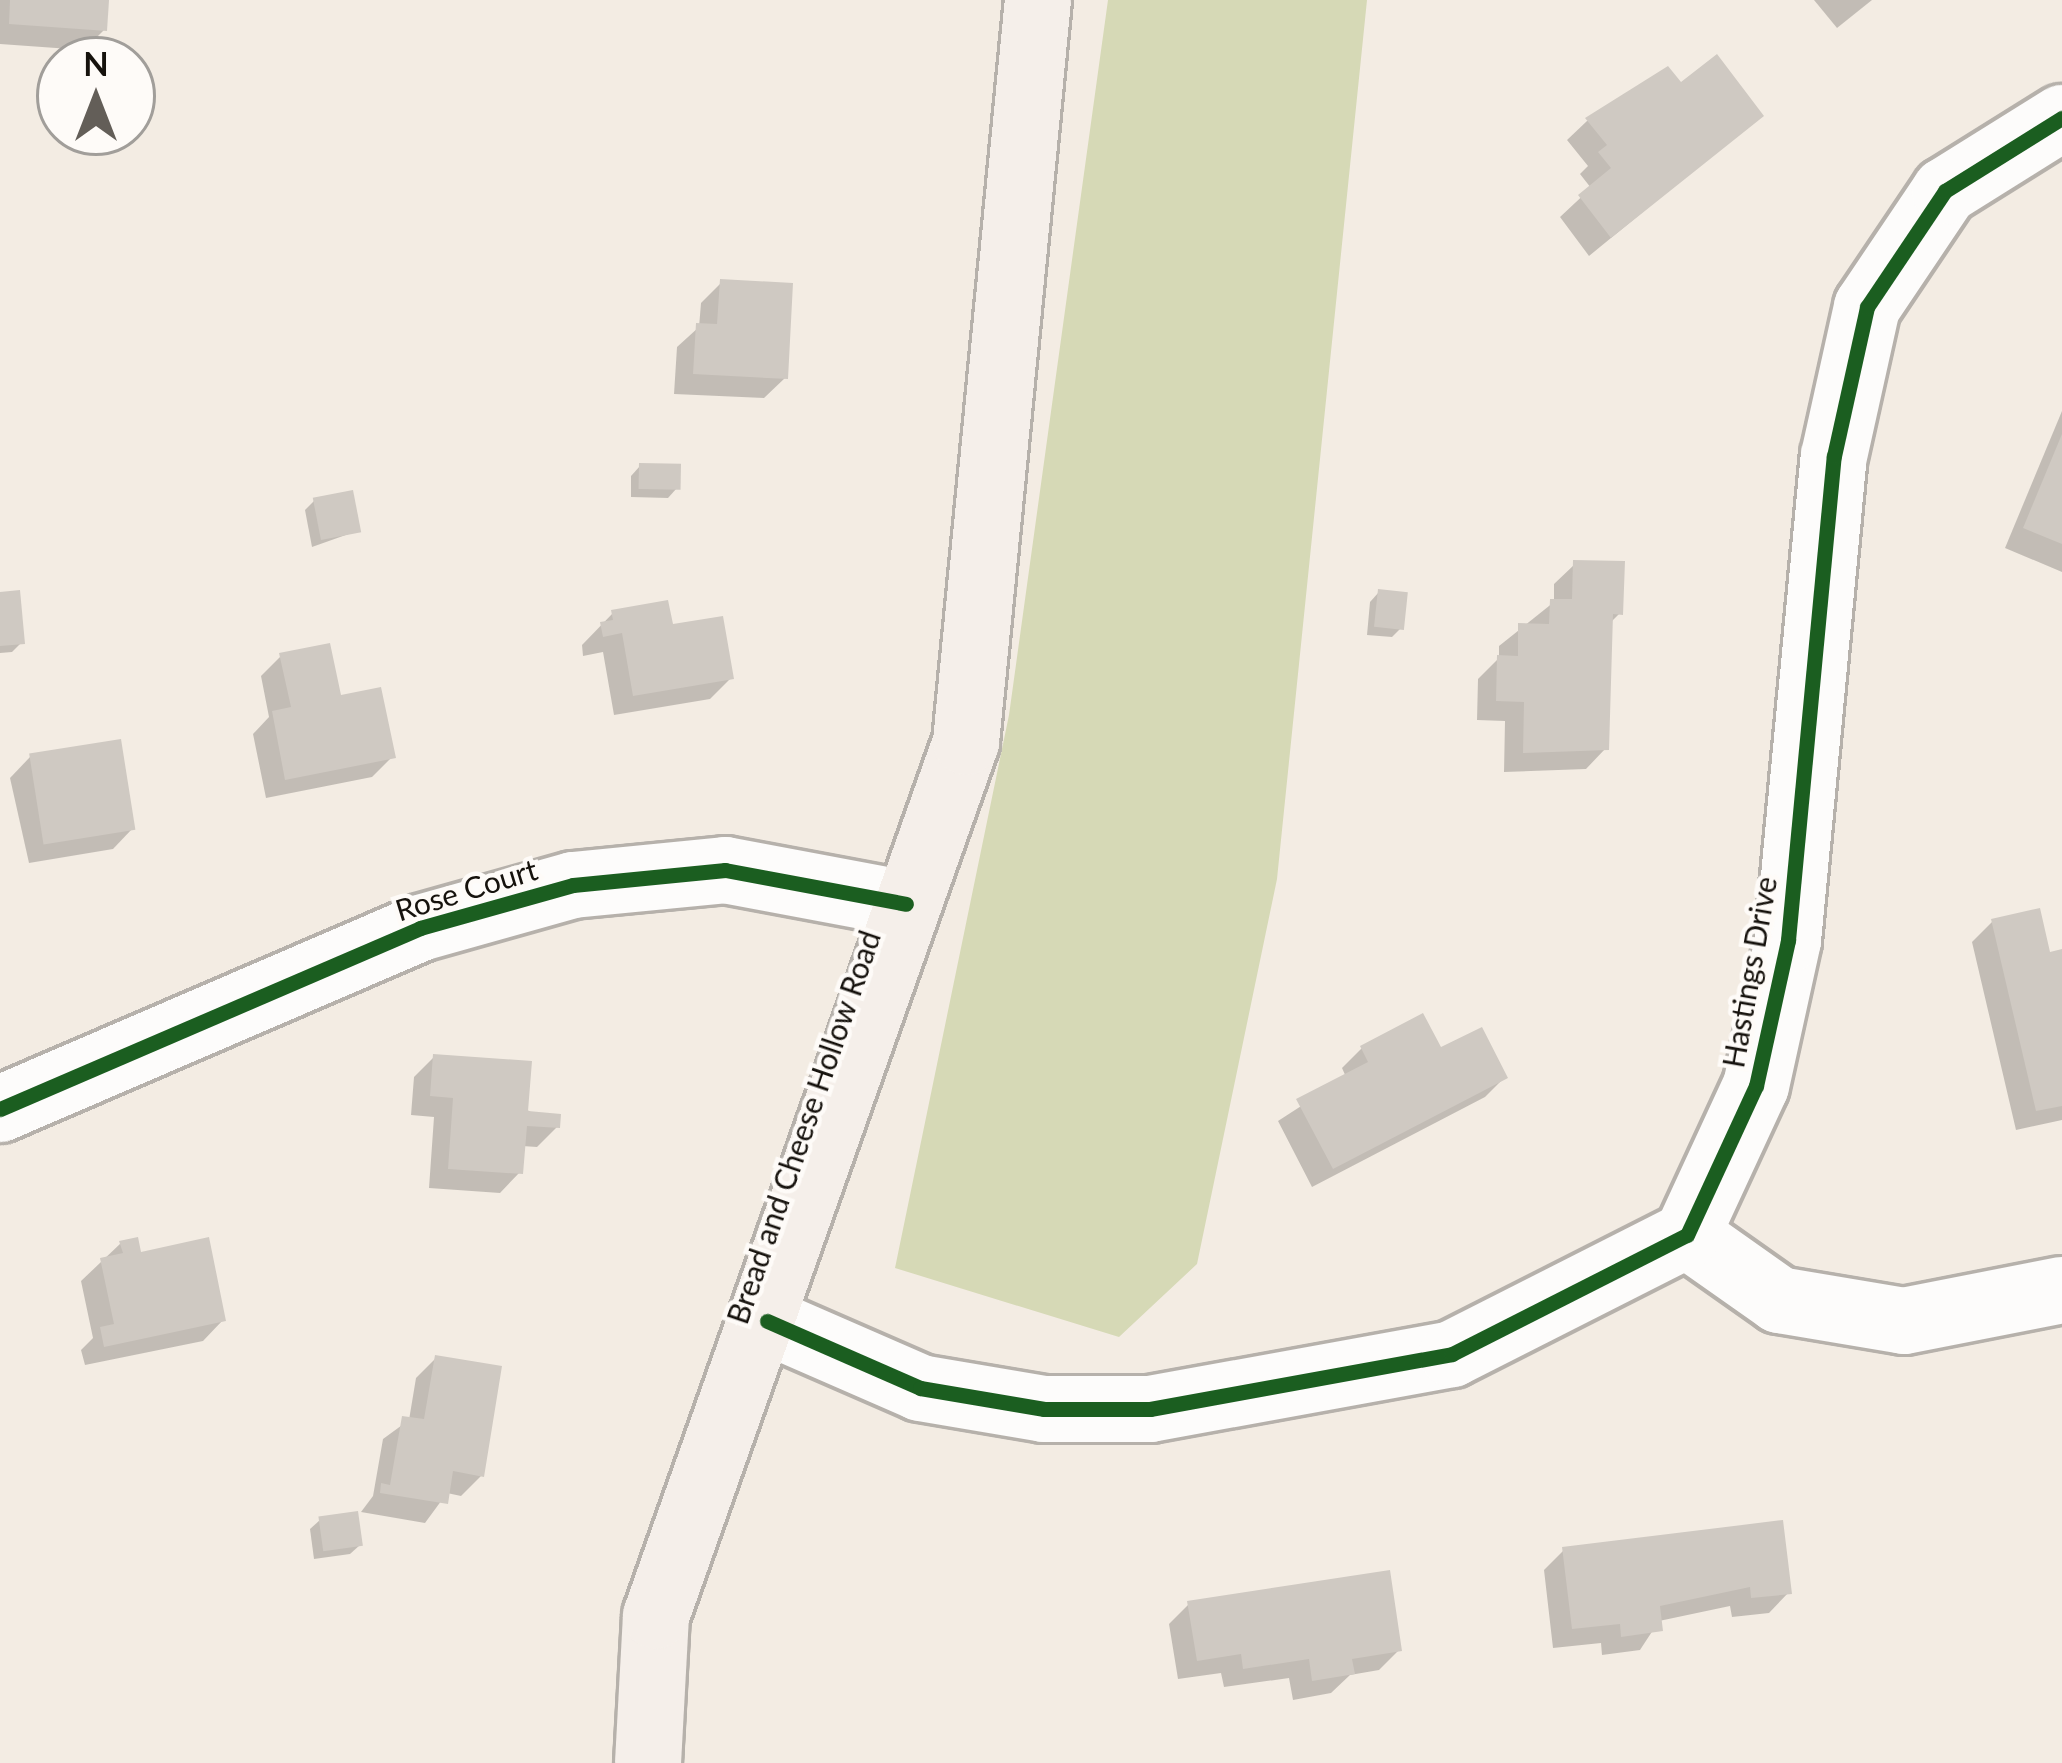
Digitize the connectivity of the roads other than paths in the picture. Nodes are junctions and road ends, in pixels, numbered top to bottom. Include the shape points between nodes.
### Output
1 (1039, 0) edge
2 (2062, 118) edge
3 (906, 904) junction
4 (0, 1109) edge
5 (1687, 1235) junction
6 (2062, 1290) edge
7 (767, 1321) junction
8 (648, 1763) edge

1 - 3 main road, Bread and Cheese Hollow Road via 966,742
2 - 5 street, Hastings Drive via 1945,191 1867,307 1834,456 1788,940 1756,1086
3 - 4 street, Rose Court via 725,870 573,885 420,928
3 - 7 main road, Bread and Cheese Hollow Road
5 - 6 street via 1779,1300 1904,1321
5 - 7 street via 1452,1354 1150,1409 1044,1409 920,1388
7 - 8 main road, Bread and Cheese Hollow Road via 656,1616

